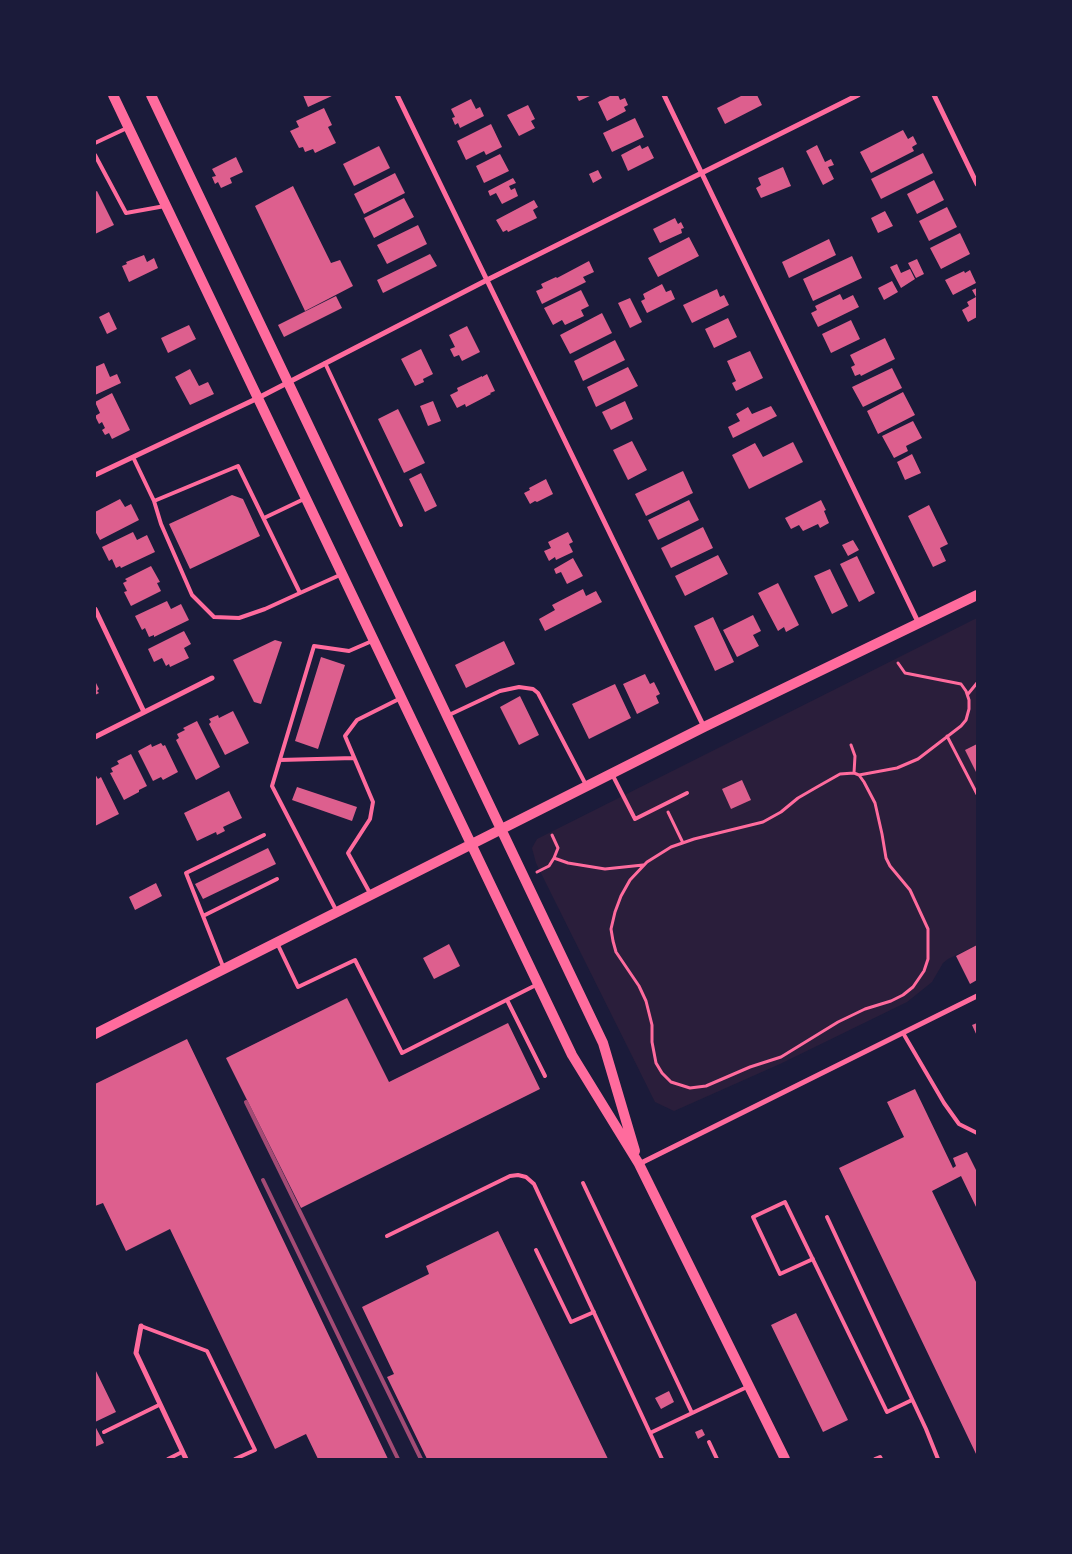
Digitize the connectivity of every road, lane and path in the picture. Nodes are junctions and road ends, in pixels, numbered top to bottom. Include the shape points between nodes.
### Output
1 (113, 95) edge
2 (151, 95) edge
3 (397, 95) edge
4 (664, 95) edge
5 (858, 95) edge
6 (934, 95) edge
7 (129, 128) junction
8 (95, 143) edge
9 (95, 154) edge
10 (702, 172) junction
11 (977, 184) edge
12 (166, 206) junction
13 (487, 280) junction
14 (325, 363) junction
15 (288, 383) junction
16 (258, 398) junction
17 (132, 457) junction
18 (95, 475) edge
19 (306, 498) junction
20 (154, 500) junction
21 (264, 518) junction
22 (401, 524) dead end
23 (342, 574) junction
24 (300, 593) junction
25 (977, 595) edge
26 (95, 609) edge
27 (918, 624) junction
28 (374, 640) junction
29 (898, 662) dead end
30 (212, 678) dead end
31 (977, 683) edge
32 (968, 694) junction
33 (402, 698) junction
34 (144, 712) junction
35 (446, 716) junction
36 (704, 727) junction
37 (947, 736) junction
38 (95, 737) edge
39 (851, 745) dead end
40 (354, 758) junction
41 (280, 760) junction
42 (854, 773) junction
43 (612, 774) junction
44 (859, 775) junction
45 (587, 787) junction
46 (687, 793) dead end
47 (977, 794) edge
48 (664, 804) junction
49 (501, 830) junction
50 (264, 835) dead end
51 (552, 835) dead end
52 (683, 843) junction
53 (472, 844) junction
54 (554, 858) junction
55 (644, 865) junction
56 (537, 872) dead end
57 (277, 879) dead end
58 (371, 895) junction
59 (337, 912) junction
60 (203, 916) junction
61 (277, 942) junction
62 (224, 969) junction
63 (538, 984) junction
64 (977, 996) edge
65 (507, 1000) junction
66 (903, 1033) junction
67 (95, 1034) edge
68 (545, 1076) dead end
69 (977, 1133) edge
70 (639, 1164) junction
71 (583, 1183) dead end
72 (827, 1217) dead end
73 (387, 1236) dead end
74 (536, 1250) dead end
75 (813, 1259) junction
76 (594, 1312) junction
77 (141, 1326) joint
78 (749, 1386) junction
79 (912, 1400) junction
80 (159, 1405) junction
81 (692, 1413) junction
82 (104, 1432) dead end
83 (650, 1433) junction
84 (709, 1442) dead end
85 (182, 1452) junction
86 (168, 1459) edge
87 (186, 1459) edge
88 (235, 1459) edge
89 (662, 1459) edge
90 (717, 1459) edge
91 (785, 1459) edge
92 (875, 1459) edge
93 (881, 1459) edge
94 (938, 1459) edge

1 - 7 main road
2 - 15 main road
3 - 13 street
4 - 10 street
5 - 10 street
6 - 11 street
7 - 8 lane
7 - 12 main road
9 - 12 lane via 126,213
10 - 13 street
10 - 27 street
12 - 16 main road
13 - 14 street
13 - 36 street
14 - 15 street
14 - 22 lane
15 - 16 street
15 - 35 main road
16 - 17 street
16 - 19 main road
17 - 18 street
17 - 20 lane
19 - 21 lane
19 - 23 main road
20 - 21 lane via 238,466
20 - 24 lane via 160,524 192,596 214,617 239,618
21 - 24 lane
23 - 24 lane
23 - 28 main road
25 - 27 main road
26 - 34 street
27 - 36 main road
28 - 33 main road
28 - 41 lane via 349,651 314,646
29 - 32 path via 904,673 961,684
30 - 34 street
31 - 32 path
32 - 37 path via 966,720
33 - 40 lane via 357,720 344,736
33 - 53 main road
34 - 38 street
35 - 45 lane via 500,691 519,687 533,689
35 - 49 main road
36 - 43 main road
37 - 44 path via 907,764
37 - 47 path
39 - 42 path via 855,756
40 - 41 lane
40 - 58 lane via 373,802 370,819 348,853
41 - 59 lane via 272,786
42 - 44 path
42 - 52 path via 840,774 763,822
43 - 45 main road
43 - 48 lane via 636,819
44 - 55 path via 875,804 886,858 910,890 928,929 928,960 918,981 903,995 838,1022 781,1057 706,1086 682,1086 671,1082 662,1073 653,1054 652,1025 646,1001 616,952 611,929 620,896
45 - 49 main road
46 - 48 lane
48 - 52 path
49 - 53 main road
49 - 70 main road via 603,1043
50 - 60 lane via 186,873
51 - 54 path via 558,848
52 - 55 path via 659,853
53 - 58 main road
53 - 63 main road
54 - 55 path via 605,868
54 - 56 path via 549,866
57 - 60 lane
58 - 59 main road
59 - 61 main road
60 - 62 lane
61 - 62 main road
61 - 65 lane via 298,987 355,960 402,1052
62 - 67 main road
63 - 65 lane
63 - 70 main road via 572,1055
64 - 66 street
65 - 68 lane
66 - 69 lane via 944,1104 959,1124
66 - 70 street
70 - 78 main road
71 - 81 lane
72 - 79 lane
73 - 76 lane via 510,1176 526,1177 534,1184
74 - 76 lane via 570,1322
75 - 75 lane via 785,1202 753,1217 780,1274
75 - 79 lane via 887,1412
76 - 83 lane
77 - 80 street via 136,1353
77 - 88 lane via 207,1352 255,1450
78 - 81 lane
78 - 91 main road
79 - 94 lane
80 - 82 lane
80 - 85 street
81 - 83 lane
83 - 89 lane
84 - 90 lane
85 - 86 lane
85 - 87 street
92 - 93 lane

